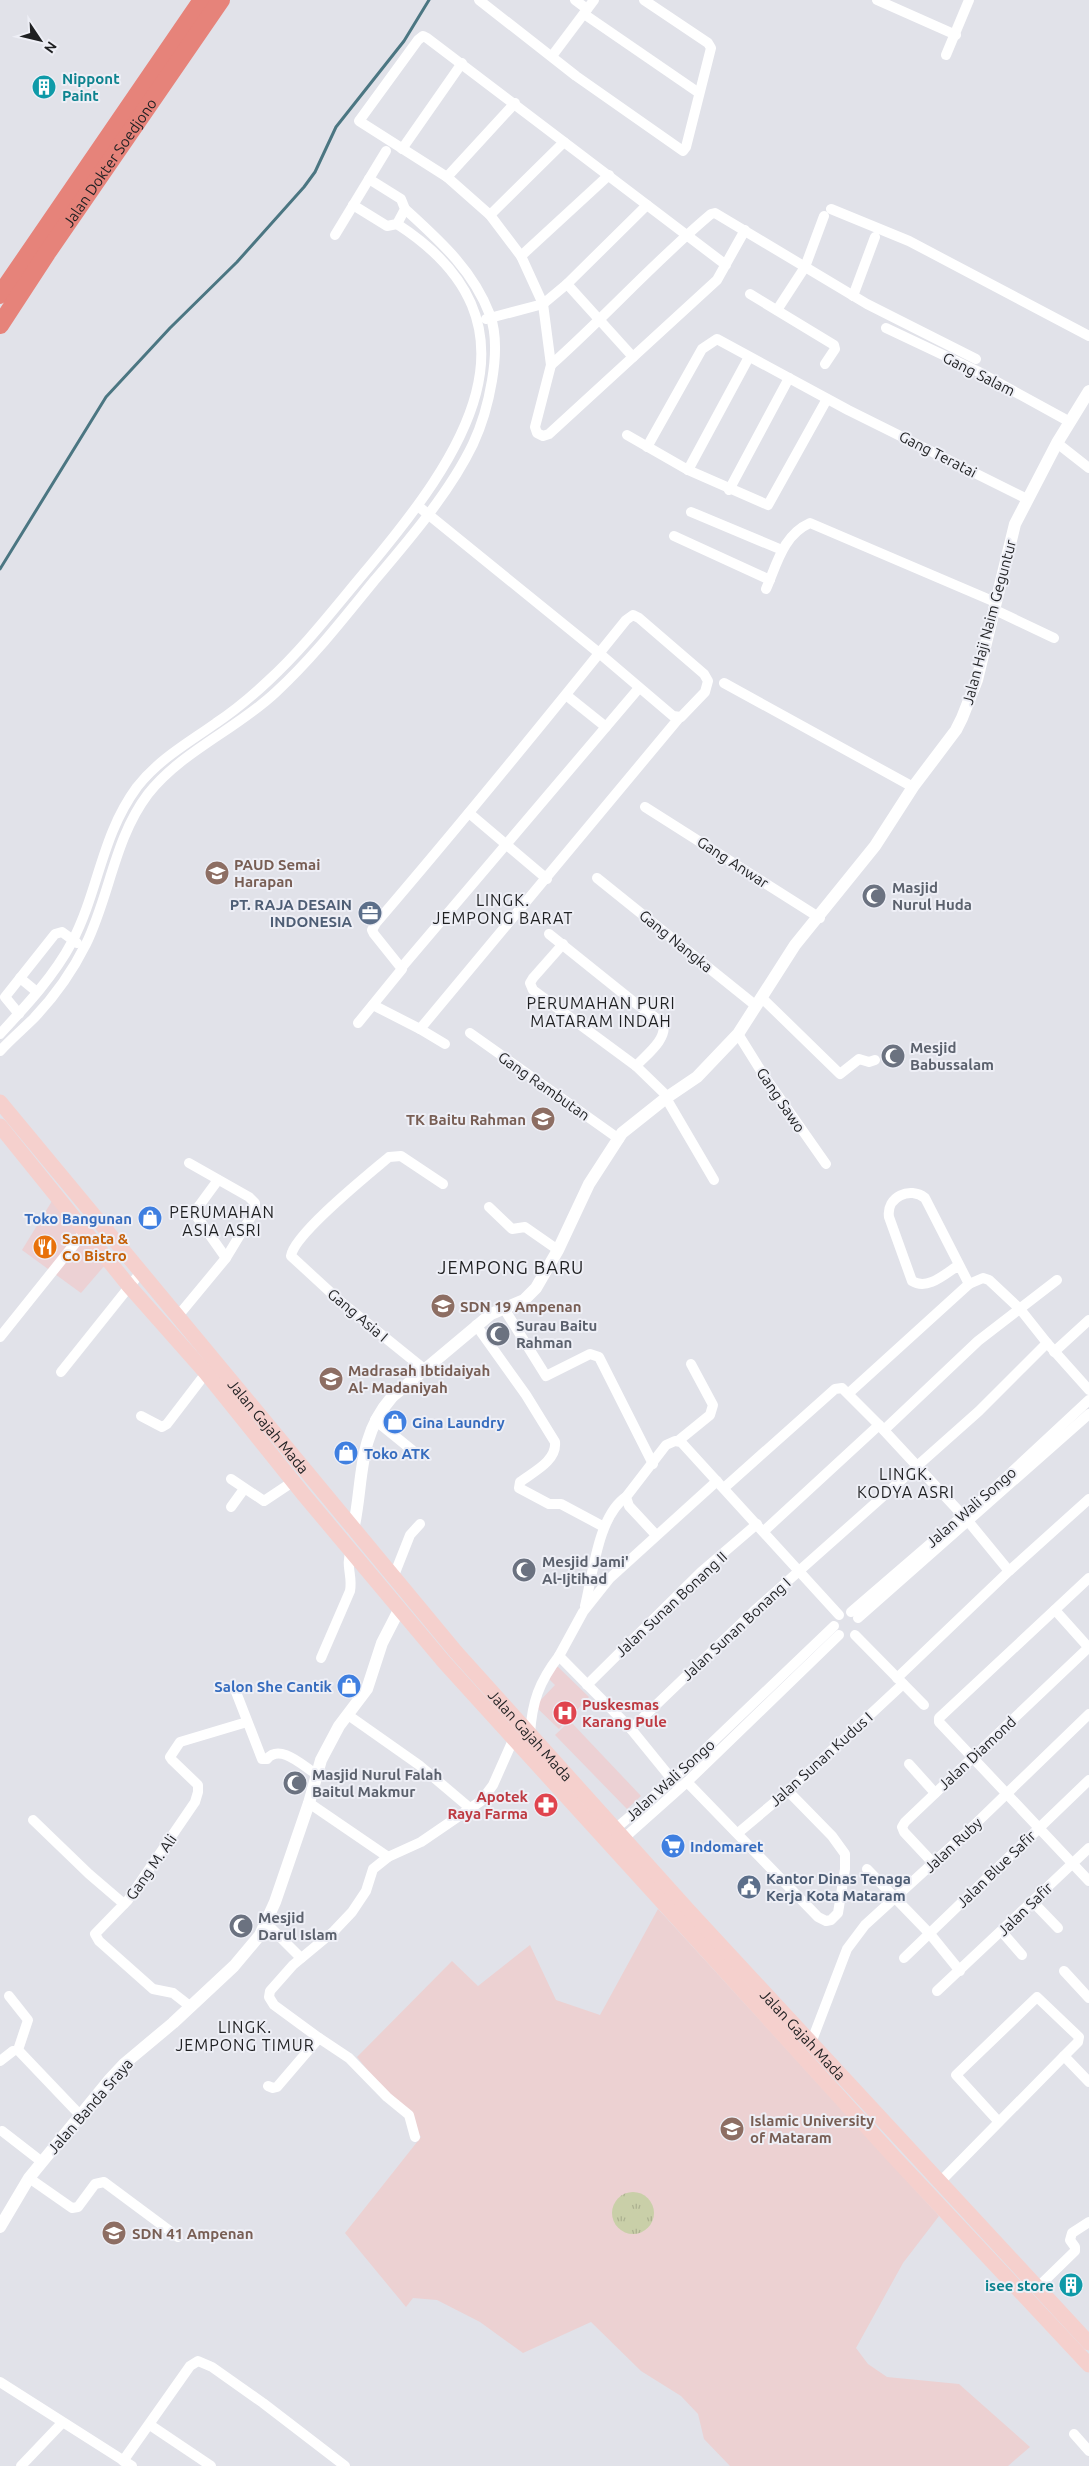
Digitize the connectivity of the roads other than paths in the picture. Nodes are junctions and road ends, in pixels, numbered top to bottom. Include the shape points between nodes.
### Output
1 (479, 0) edge
2 (575, 0) edge
3 (644, 0) edge
4 (878, 0) edge
5 (969, 0) edge
6 (210, 2) edge
7 (588, 8) edge
8 (956, 35) junction
9 (946, 55) dead end
10 (552, 56) junction
11 (462, 63) junction
12 (699, 93) junction
13 (515, 103) junction
14 (564, 142) junction
15 (402, 149) junction
16 (386, 151) dead end
17 (609, 176) junction
18 (447, 177) junction
19 (369, 179) junction
20 (353, 205) junction
21 (648, 205) junction
22 (405, 210) junction
23 (490, 215) junction
24 (397, 224) junction
25 (745, 230) junction
26 (335, 234) dead end
27 (686, 235) junction
28 (874, 237) dead end
29 (39, 249) junction
30 (521, 256) junction
31 (726, 265) junction
32 (805, 266) junction
33 (567, 284) junction
34 (750, 294) dead end
35 (0, 295) edge
36 (853, 296) junction
37 (543, 304) junction
38 (777, 310) junction
39 (491, 317) junction
40 (478, 321) junction
41 (600, 321) junction
42 (0, 325) edge
43 (886, 328) dead end
44 (1089, 336) edge
45 (633, 357) junction
46 (749, 357) junction
47 (976, 359) dead end
48 (825, 364) dead end
49 (551, 365) junction
50 (789, 378) junction
51 (1089, 390) edge
52 (827, 399) junction
53 (1070, 422) junction
54 (627, 435) dead end
55 (1061, 446) junction
56 (646, 447) junction
57 (1089, 468) edge
58 (688, 470) junction
59 (729, 490) junction
60 (1027, 499) junction
61 (418, 506) junction
62 (691, 512) dead end
63 (429, 514) junction
64 (674, 536) dead end
65 (782, 550) junction
66 (997, 608) junction
67 (1054, 638) dead end
68 (600, 653) junction
69 (292, 658) junction
70 (301, 666) junction
71 (724, 683) dead end
72 (639, 688) junction
73 (566, 694) junction
74 (679, 718) junction
75 (606, 727) junction
76 (912, 787) junction
77 (645, 807) dead end
78 (469, 813) junction
79 (507, 845) junction
80 (105, 848) junction
81 (117, 851) junction
82 (597, 878) dead end
83 (547, 879) junction
84 (820, 918) junction
85 (549, 934) dead end
86 (72, 941) junction
87 (563, 944) junction
88 (85, 946) junction
89 (402, 967) junction
90 (20, 978) junction
91 (37, 992) junction
92 (758, 1001) junction
93 (373, 1005) junction
94 (18, 1014) junction
95 (358, 1023) dead end
96 (420, 1030) junction
97 (470, 1033) dead end
98 (0, 1034) edge
99 (738, 1034) junction
100 (445, 1044) dead end
101 (0, 1052) edge
102 (875, 1060) dead end
103 (636, 1066) junction
104 (667, 1097) junction
105 (0, 1102) edge
106 (0, 1126) edge
107 (619, 1139) junction
108 (189, 1163) dead end
109 (826, 1164) dead end
110 (218, 1180) junction
111 (714, 1180) dead end
112 (443, 1184) dead end
113 (489, 1207) dead end
114 (85, 1231) junction
115 (558, 1250) junction
116 (226, 1258) junction
117 (959, 1265) junction
118 (141, 1272) junction
119 (1057, 1280) dead end
120 (969, 1284) junction
121 (129, 1286) junction
122 (503, 1307) junction
123 (1020, 1309) junction
124 (178, 1316) junction
125 (1089, 1320) edge
126 (476, 1325) junction
127 (1, 1332) edge
128 (1047, 1343) junction
129 (1054, 1352) junction
130 (691, 1364) dead end
131 (424, 1369) junction
132 (61, 1372) dead end
133 (206, 1373) junction
134 (1089, 1390) edge
135 (849, 1393) junction
136 (1089, 1400) edge
137 (1089, 1414) edge
138 (141, 1416) dead end
139 (376, 1420) junction
140 (882, 1427) junction
141 (678, 1441) junction
142 (412, 1450) dead end
143 (653, 1464) junction
144 (917, 1466) junction
145 (231, 1479) dead end
146 (294, 1481) junction
147 (721, 1484) junction
148 (244, 1489) junction
149 (310, 1490) junction
150 (626, 1497) junction
151 (1089, 1500) edge
152 (231, 1507) dead end
153 (968, 1521) junction
154 (420, 1524) dead end
155 (604, 1527) junction
156 (760, 1528) junction
157 (353, 1530) junction
158 (656, 1535) junction
159 (351, 1550) junction
160 (798, 1571) junction
161 (1010, 1571) junction
162 (393, 1578) junction
163 (1089, 1578) edge
164 (400, 1608) junction
165 (1055, 1610) junction
166 (584, 1612) junction
167 (839, 1614) junction
168 (854, 1615) junction
169 (837, 1631) junction
170 (855, 1635) junction
171 (1089, 1648) edge
172 (559, 1656) junction
173 (450, 1657) junction
174 (321, 1658) dead end
175 (900, 1681) junction
176 (587, 1685) junction
177 (236, 1692) dead end
178 (924, 1705) dead end
179 (1089, 1714) edge
180 (348, 1715) junction
181 (246, 1722) junction
182 (631, 1729) junction
183 (530, 1734) junction
184 (513, 1740) junction
185 (973, 1758) junction
186 (909, 1764) dead end
187 (316, 1774) junction
188 (672, 1780) junction
189 (1089, 1780) edge
190 (683, 1785) junction
191 (568, 1789) junction
192 (788, 1790) junction
193 (935, 1793) junction
194 (1006, 1793) junction
195 (309, 1803) junction
196 (471, 1809) junction
197 (33, 1820) dead end
198 (1038, 1828) junction
199 (738, 1833) junction
200 (619, 1834) junction
201 (1089, 1848) edge
202 (388, 1857) junction
203 (933, 1863) junction
204 (1073, 1863) junction
205 (867, 1869) dead end
206 (1089, 1881) edge
207 (663, 1892) junction
208 (895, 1899) junction
209 (1032, 1901) junction
210 (124, 1904) junction
211 (267, 1924) junction
212 (1058, 1928) dead end
213 (1002, 1932) junction
214 (930, 1934) junction
215 (1022, 1954) dead end
216 (301, 1958) junction
217 (904, 1958) dead end
218 (960, 1971) junction
219 (1064, 1971) dead end
220 (937, 1991) dead end
221 (9, 1996) dead end
222 (1089, 1998) edge
223 (191, 2006) junction
224 (320, 2038) junction
225 (811, 2043) junction
226 (17, 2052) junction
227 (1064, 2056) junction
228 (0, 2061) edge
229 (1089, 2082) edge
230 (268, 2086) dead end
231 (80, 2115) junction
232 (998, 2121) junction
233 (2, 2131) dead end
234 (415, 2137) dead end
235 (42, 2162) junction
236 (29, 2178) junction
237 (940, 2182) junction
238 (962, 2216) junction
239 (1089, 2222) edge
240 (0, 2226) edge
241 (178, 2237) dead end
242 (1038, 2288) junction
243 (1089, 2343) edge
244 (1089, 2365) edge
245 (0, 2382) edge
246 (62, 2423) junction
247 (150, 2425) junction
248 (1074, 2434) dead end
249 (1089, 2451) edge
250 (128, 2463) edge
251 (21, 2466) edge
252 (211, 2466) edge
253 (345, 2466) edge

1 - 10 street
2 - 7 street
3 - 12 street via 710,46
4 - 8 street
5 - 8 street
6 - 29 highway, Jalan Dokter Soedjono
7 - 10 street
7 - 12 street
8 - 9 street
10 - 12 street via 682,151 686,147
11 - 13 street
11 - 15 street
11 - 15 street via 423,36 360,118 361,124
13 - 14 street
13 - 18 street
14 - 17 street
14 - 23 street
15 - 18 street
16 - 19 street
17 - 21 street
17 - 30 street
18 - 23 street
19 - 20 street
19 - 22 street via 401,199
20 - 24 street via 387,226
20 - 26 street
21 - 27 street
21 - 33 street
22 - 24 street
22 - 39 street via 451,251 472,277
23 - 30 street
24 - 40 street via 444,262 463,285
25 - 27 street via 720,215 710,214
25 - 31 street
25 - 32 street
27 - 31 street
27 - 41 street
28 - 36 street
29 - 35 highway, Jalan Dokter Soedjono
29 - 42 highway, Jalan Dokter Soedjono
30 - 37 street
31 - 45 street via 717,280
32 - 36 street
32 - 38 street
32 - 44 street via 828,212 905,239
33 - 37 street
33 - 41 street
34 - 38 street
36 - 47 street
37 - 39 street
37 - 49 street
38 - 48 street via 834,344 835,349
39 - 40 street
39 - 63 street via 495,344 492,378 482,416 473,444
40 - 61 street via 482,346 481,376 470,416 459,442
41 - 45 street
41 - 49 street
43 - 53 street, Gang Salam
45 - 49 street via 543,436 535,427
46 - 50 street, Gang Teratai
46 - 56 street, Gang Teratai via 717,339 702,349
46 - 58 street
50 - 52 street, Gang Teratai
50 - 59 street
51 - 53 street, Jalan Haji Naim Geguntur
52 - 59 street via 768,505
52 - 60 street, Gang Teratai
53 - 55 street, Jalan Haji Naim Geguntur
54 - 56 street
55 - 57 street
55 - 60 street, Jalan Haji Naim Geguntur
56 - 58 street
58 - 59 street
60 - 66 street, Jalan Haji Naim Geguntur via 1015,524
61 - 63 street
61 - 69 street
62 - 65 street
63 - 68 street
63 - 70 street
64 - 65 street via 768,585
65 - 66 street via 790,535 810,523
66 - 67 street
66 - 76 street, Jalan Haji Naim Geguntur via 977,680 962,718
68 - 72 street
68 - 73 street
68 - 74 street via 630,616 639,618 708,678 704,692
69 - 70 street
69 - 80 street via 218,722 169,755 150,773 114,824
70 - 81 street via 254,711 177,765 159,782 126,829
71 - 76 street
72 - 74 street
72 - 75 street
73 - 75 street
73 - 78 street
74 - 83 street
75 - 79 street
76 - 84 street, Jalan Haji Naim Geguntur via 858,870
77 - 84 street, Gang Anwar
78 - 79 street
78 - 89 street via 372,930
79 - 83 street
79 - 89 street
80 - 81 street
80 - 86 street via 90,900
81 - 88 street via 103,904
82 - 92 street, Gang Nangka
83 - 96 street
84 - 92 street, Jalan Haji Naim Geguntur via 796,945
85 - 87 street
86 - 88 street
86 - 90 street via 62,932 55,934
86 - 91 street
87 - 103 street via 663,1023 665,1031 662,1038
87 - 103 street via 533,978 530,983 533,990
88 - 101 street via 35,1017
89 - 93 street via 396,979
90 - 91 street
90 - 94 street via 5,998
91 - 94 street
92 - 99 street, Jalan Haji Naim Geguntur
92 - 102 street, Gang Nangka via 840,1074 859,1059
93 - 95 street
93 - 96 street
94 - 98 street
96 - 100 street
97 - 107 street, Gang Rambutan
99 - 104 street, Jalan Haji Naim Geguntur via 697,1077
99 - 109 street, Gang Sawo via 762,1074
103 - 104 street
104 - 107 street, Jalan Haji Naim Geguntur via 629,1126
104 - 111 street
105 - 118 main road, Jalan Gajah Mada
106 - 114 main road, Jalan Gajah Mada
107 - 115 street, Jalan Haji Naim Geguntur via 589,1184
108 - 110 street
110 - 116 street via 196,1214
110 - 116 street via 251,1198 256,1208
112 - 131 street, Gang Asia I via 401,1156 389,1157 300,1240 292,1252 293,1260
113 - 115 street via 512,1229 525,1227
114 - 121 main road, Jalan Gajah Mada
114 - 127 street
115 - 122 street, Jalan Haji Naim Geguntur via 542,1281 530,1294 524,1300
116 - 124 street
117 - 117 street via 925,1198 910,1192 892,1200 889,1217 912,1281 923,1285 931,1283
117 - 120 street
118 - 121 street
118 - 124 main road, Jalan Gajah Mada
119 - 123 street, Jalan Sunan Bonang II
120 - 123 street via 982,1278 991,1282
120 - 135 street
121 - 132 street
121 - 133 main road, Jalan Gajah Mada
122 - 126 street, Jalan Haji Naim Geguntur
122 - 143 street via 546,1376 590,1354 598,1357
123 - 128 street
123 - 140 street, Jalan Sunan Bonang II via 978,1341
124 - 149 main road, Jalan Gajah Mada
125 - 129 street
126 - 131 street, Jalan Haji Naim Geguntur
126 - 155 street via 555,1442 553,1456 520,1482 519,1488 549,1504 561,1504
128 - 129 street
128 - 144 street, Jalan Sunan Bonang I via 979,1411
129 - 134 street
130 - 141 street via 712,1401 712,1410
131 - 139 street, Jalan Haji Naim Geguntur via 392,1397
133 - 138 street via 167,1424 162,1427
133 - 146 main road, Jalan Gajah Mada
135 - 140 street
135 - 147 street via 842,1388 833,1390
136 - 153 street, Jalan Wali Songo
137 - 153 street, Jalan Wali Songo
139 - 142 street
139 - 157 street, Jalan Haji Naim Geguntur via 363,1456
140 - 144 street
140 - 156 street, Jalan Sunan Bonang II
141 - 143 street via 666,1445
141 - 147 street
143 - 150 street
144 - 153 street
144 - 160 street, Jalan Sunan Bonang I
145 - 148 street
146 - 148 street via 264,1501
146 - 149 main road, Jalan Gajah Mada
147 - 156 street
147 - 158 street
148 - 152 street
149 - 157 main road, Jalan Gajah Mada
149 - 159 main road, Jalan Gajah Mada
150 - 155 street via 614,1506
150 - 158 street via 629,1506
151 - 161 street, Jalan Sunan Kudus I
153 - 161 street
153 - 168 street, Jalan Wali Songo
154 - 162 street via 410,1535
155 - 166 street
156 - 160 street
156 - 176 street, Jalan Sunan Bonang II via 701,1572
157 - 162 main road, Jalan Gajah Mada
158 - 166 street via 610,1578
159 - 164 main road, Jalan Gajah Mada
159 - 174 street via 347,1565 352,1579 350,1591
160 - 167 street
160 - 182 street, Jalan Sunan Bonang I
161 - 175 street, Jalan Sunan Kudus I
162 - 173 main road, Jalan Gajah Mada
163 - 165 street
164 - 173 main road, Jalan Gajah Mada
164 - 180 street, Jalan Banda Sraya via 382,1643 367,1689
165 - 171 street
165 - 185 street via 939,1718
166 - 172 street
167 - 168 street
167 - 169 street
168 - 170 street via 860,1627
169 - 170 street via 845,1638
169 - 188 street, Jalan Wali Songo
169 - 190 street, Jalan Wali Songo
170 - 175 street
171 - 185 street, Jalan Diamond
172 - 176 street
172 - 183 street via 548,1670 536,1698
173 - 183 main road, Jalan Gajah Mada
173 - 184 main road, Jalan Gajah Mada
175 - 178 street
175 - 192 street, Jalan Sunan Kudus I
176 - 182 street
177 - 181 street
179 - 194 street, Jalan Ruby
180 - 187 street, Jalan Banda Sraya via 331,1740
180 - 196 street via 419,1764
181 - 187 street via 262,1759 283,1753
181 - 210 street, Gang M. Ali via 180,1742 173,1749 170,1757 198,1785 198,1792 179,1826
182 - 188 street
183 - 191 main road, Jalan Gajah Mada
184 - 191 main road, Jalan Gajah Mada
184 - 196 street via 490,1791
185 - 193 street, Jalan Diamond
185 - 194 street
186 - 193 street
187 - 195 street, Jalan Banda Sraya
188 - 190 street
188 - 200 street, Jalan Wali Songo
189 - 198 street, Jalan Blue Safir
190 - 199 street
190 - 200 street, Jalan Wali Songo
191 - 200 main road, Jalan Gajah Mada
191 - 207 main road, Jalan Gajah Mada
192 - 199 street, Jalan Sunan Kudus I
192 - 199 street via 845,1854 846,1869 838,1914 830,1921 818,1917
193 - 203 street, Jalan Diamond via 902,1827
194 - 198 street
194 - 203 street, Jalan Ruby
195 - 202 street
195 - 211 street, Jalan Banda Sraya
196 - 202 street via 421,1842
197 - 210 street
198 - 204 street
198 - 214 street, Jalan Blue Safir
200 - 207 main road, Jalan Gajah Mada
201 - 204 street, Jalan Safir
202 - 216 street via 372,1870 366,1891 352,1912
203 - 208 street, Jalan Ruby
204 - 206 street
204 - 209 street, Jalan Safir
205 - 208 street
207 - 225 main road, Jalan Gajah Mada
207 - 238 main road, Jalan Gajah Mada via 895,2158
208 - 214 street
208 - 225 street, Jalan Ruby via 865,1925 847,1949
209 - 212 street
209 - 213 street, Jalan Safir
210 - 223 street, Gang M. Ali via 96,1931 96,1936 155,1991 172,1993
211 - 216 street
211 - 223 street, Jalan Banda Sraya via 234,1966
213 - 215 street
213 - 218 street, Jalan Safir
214 - 217 street, Jalan Blue Safir
214 - 218 street
216 - 224 street via 269,1997 274,2005
218 - 220 street, Jalan Safir
219 - 222 street
221 - 226 street via 28,2020
223 - 231 street, Jalan Banda Sraya via 124,2064
224 - 230 street via 277,2087
224 - 234 street via 349,2058 409,2115
225 - 237 main road, Jalan Gajah Mada
226 - 228 street
226 - 231 street
227 - 229 street
227 - 232 street
227 - 232 street via 1079,2037 1040,1998 1036,1998 956,2076
231 - 235 street, Jalan Banda Sraya
232 - 237 street
233 - 235 street
235 - 236 street, Jalan Banda Sraya
236 - 240 street, Jalan Banda Sraya
236 - 241 street via 72,2208 78,2207 95,2184 104,2182
237 - 238 main road, Jalan Gajah Mada
238 - 242 main road, Jalan Gajah Mada
238 - 244 main road, Jalan Gajah Mada
239 - 242 street via 1072,2233 1070,2240 1075,2251
242 - 243 main road, Jalan Gajah Mada
245 - 246 street
246 - 250 street
246 - 251 street
247 - 250 street
247 - 252 street
247 - 253 street via 190,2366 202,2362 263,2403
248 - 249 street

